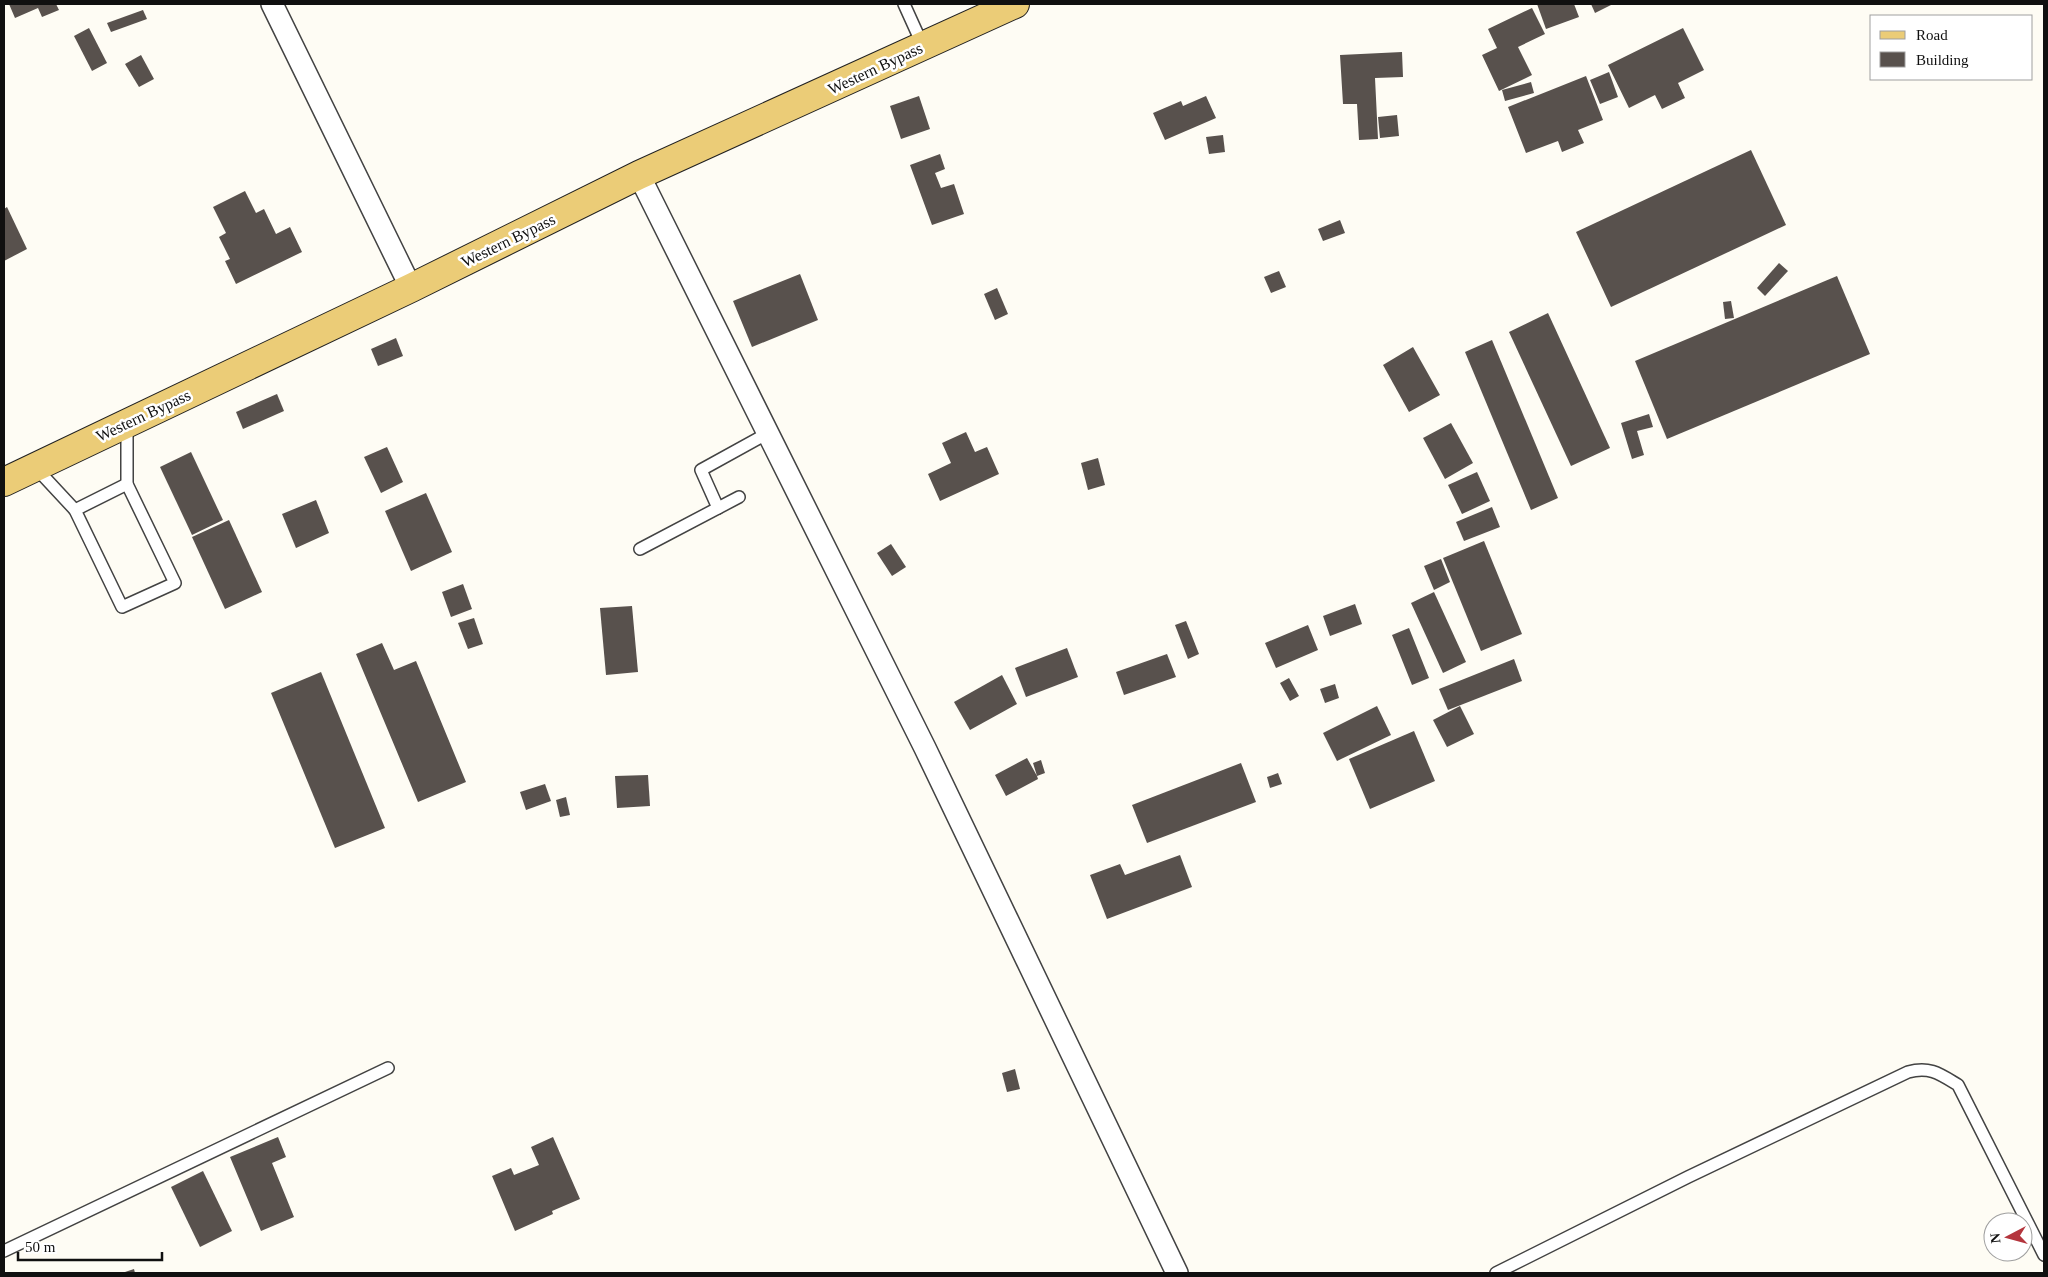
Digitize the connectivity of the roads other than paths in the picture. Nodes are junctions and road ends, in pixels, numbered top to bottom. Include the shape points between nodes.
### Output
1 (272, 4) edge
2 (904, 4) edge
3 (1015, 4) edge
4 (922, 46) junction
5 (639, 175) junction
6 (411, 288) junction
7 (127, 423) junction
8 (768, 434) junction
9 (35, 467) junction
10 (4, 482) edge
11 (127, 484) junction
12 (740, 497) dead end
13 (718, 508) junction
14 (75, 510) junction
15 (640, 548) dead end
16 (388, 1068) dead end
17 (4, 1251) edge
18 (2044, 1255) edge
19 (1177, 1273) edge
20 (1496, 1273) edge

1 - 6 street
2 - 4 lane
3 - 4 main road, Western Bypass
4 - 5 main road, Western Bypass
5 - 6 main road, Western Bypass
5 - 8 street
6 - 7 main road, Western Bypass
7 - 9 main road, Western Bypass
7 - 11 lane
8 - 13 lane via 701,470
8 - 19 street via 925,748
9 - 10 main road, Western Bypass
9 - 14 lane
11 - 14 lane
11 - 14 lane via 175,583 122,607
12 - 13 lane
13 - 15 lane
16 - 17 lane
18 - 20 lane via 1958,1085 1937,1072 1919,1069 1688,1177

